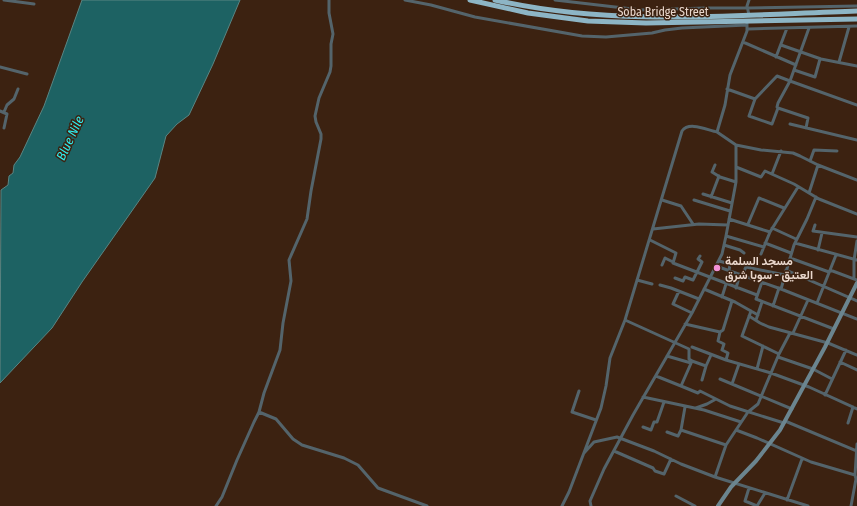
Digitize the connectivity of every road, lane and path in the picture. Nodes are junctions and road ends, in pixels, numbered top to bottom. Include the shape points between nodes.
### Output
1 (4, 0) edge
2 (329, 0) edge
3 (405, 0) edge
4 (470, 0) edge
5 (495, 0) edge
6 (555, 0) edge
7 (749, 0) edge
8 (34, 4) dead end
9 (857, 6) edge
10 (748, 8) junction
11 (857, 11) edge
12 (857, 19) edge
13 (748, 22) junction
14 (851, 27) junction
15 (857, 27) edge
16 (787, 28) junction
17 (809, 28) junction
18 (743, 42) junction
19 (781, 45) junction
20 (800, 52) junction
21 (776, 57) junction
22 (820, 58) junction
23 (839, 62) junction
24 (796, 65) junction
25 (0, 66) edge
26 (857, 66) edge
27 (794, 70) junction
28 (27, 74) dead end
29 (790, 81) junction
30 (18, 89) dead end
31 (727, 89) junction
32 (755, 99) junction
33 (857, 105) edge
34 (778, 108) junction
35 (2, 112) edge
36 (790, 124) dead end
37 (4, 128) dead end
38 (806, 128) junction
39 (717, 132) junction
40 (857, 140) edge
41 (736, 145) junction
42 (781, 151) junction
43 (837, 151) dead end
44 (810, 161) junction
45 (715, 165) dead end
46 (818, 165) junction
47 (736, 167) junction
48 (772, 174) junction
49 (719, 176) junction
50 (857, 180) edge
51 (736, 182) junction
52 (798, 187) junction
53 (809, 193) junction
54 (702, 194) dead end
55 (711, 197) junction
56 (816, 198) junction
57 (662, 200) junction
58 (694, 200) dead end
59 (721, 200) junction
60 (732, 203) junction
61 (719, 208) junction
62 (784, 208) junction
63 (730, 211) junction
64 (857, 214) edge
65 (729, 219) junction
66 (693, 224) junction
67 (748, 224) junction
68 (728, 225) junction
69 (814, 225) dead end
70 (772, 228) junction
71 (653, 229) junction
72 (770, 232) junction
73 (822, 233) junction
74 (726, 236) junction
75 (857, 237) edge
76 (796, 239) junction
77 (650, 240) junction
78 (857, 241) edge
79 (795, 243) junction
80 (724, 245) junction
81 (764, 245) junction
82 (818, 250) junction
83 (744, 253) dead end
84 (792, 253) junction
85 (761, 254) dead end
86 (836, 255) junction
87 (700, 256) dead end
88 (790, 258) junction
89 (856, 260) edge
90 (719, 261) junction
91 (673, 262) junction
92 (662, 265) dead end
93 (716, 266) junction
94 (786, 270) junction
95 (729, 271) junction
96 (830, 271) junction
97 (697, 272) junction
98 (741, 275) junction
99 (785, 275) junction
100 (675, 278) dead end
101 (710, 278) junction
102 (637, 280) junction
103 (856, 281) edge
104 (762, 282) junction
105 (652, 284) dead end
106 (726, 284) junction
107 (660, 285) dead end
108 (824, 287) junction
109 (736, 288) junction
110 (780, 288) junction
111 (704, 289) junction
112 (679, 291) junction
113 (757, 295) junction
114 (722, 297) junction
115 (849, 298) junction
116 (698, 299) junction
117 (808, 300) junction
118 (732, 301) junction
119 (857, 301) edge
120 (762, 302) junction
121 (817, 303) junction
122 (773, 306) junction
123 (751, 311) junction
124 (692, 313) junction
125 (842, 313) junction
126 (758, 314) junction
127 (749, 316) junction
128 (800, 317) junction
129 (857, 319) edge
130 (625, 320) junction
131 (756, 320) junction
132 (685, 324) junction
133 (834, 329) junction
134 (720, 332) junction
135 (792, 333) junction
136 (675, 342) junction
137 (828, 343) junction
138 (763, 346) junction
139 (692, 347) dead end
140 (846, 350) junction
141 (711, 355) junction
142 (857, 355) edge
143 (667, 356) junction
144 (779, 356) junction
145 (726, 360) junction
146 (692, 362) junction
147 (840, 362) junction
148 (739, 364) junction
149 (706, 366) junction
150 (757, 369) junction
151 (813, 369) junction
152 (857, 370) edge
153 (772, 373) junction
154 (656, 376) junction
155 (720, 379) dead end
156 (832, 379) junction
157 (702, 380) dead end
158 (732, 384) junction
159 (804, 385) junction
160 (681, 386) junction
161 (579, 391) dead end
162 (825, 395) junction
163 (761, 396) junction
164 (643, 397) junction
165 (716, 399) junction
166 (664, 402) junction
167 (685, 406) junction
168 (853, 407) junction
169 (695, 408) junction
170 (792, 409) junction
171 (857, 409) edge
172 (259, 412) junction
173 (748, 412) junction
174 (596, 420) junction
175 (741, 422) junction
176 (785, 422) junction
177 (848, 423) dead end
178 (643, 427) dead end
179 (681, 430) junction
180 (736, 430) junction
181 (667, 432) dead end
182 (621, 438) junction
183 (771, 444) junction
184 (857, 444) edge
185 (726, 445) junction
186 (614, 451) junction
187 (857, 451) edge
188 (582, 457) junction
189 (671, 459) junction
190 (802, 459) junction
191 (855, 475) junction
192 (715, 477) junction
193 (857, 479) edge
194 (734, 483) junction
195 (749, 488) junction
196 (765, 493) junction
197 (676, 496) dead end
198 (787, 500) junction
199 (745, 501) junction
200 (216, 506) edge
201 (428, 506) edge
202 (562, 506) edge
203 (591, 506) edge
204 (695, 506) edge
205 (718, 506) edge
206 (743, 506) edge
207 (757, 506) edge
208 (808, 506) edge
209 (851, 506) edge

1 - 8 street
2 - 172 street via 333,34 331,66 315,116 321,139 307,219 289,260 290,281 280,350
3 - 13 street via 468,16 575,36 647,34
4 - 13 highway, Soba Bridge Street via 528,13 584,20 646,23
5 - 13 highway, Soba Bridge Street via 540,9 592,15
6 - 10 street via 641,10
7 - 10 street
9 - 10 street
10 - 13 street
11 - 13 highway, Soba Bridge Street
12 - 13 highway, Soba Bridge Street
13 - 16 street
13 - 18 street
14 - 15 street
14 - 17 street
14 - 23 street
16 - 17 street
16 - 19 street
17 - 20 street
18 - 21 street
18 - 31 street
19 - 20 street
19 - 21 street
20 - 22 street
20 - 24 street
21 - 24 street
22 - 23 street
22 - 27 street via 815,77
23 - 26 street
24 - 27 street
25 - 28 street
27 - 29 street
29 - 32 street via 777,76
29 - 33 street
29 - 34 street via 778,103
30 - 35 street via 14,99
31 - 32 street
31 - 39 street
32 - 34 street via 748,116 771,124
34 - 38 street via 808,118
35 - 37 street via 7,114
36 - 38 street
38 - 40 street
39 - 41 street
39 - 57 street via 691,126 683,129
41 - 42 street
41 - 47 street
42 - 44 street
42 - 48 street
43 - 44 street via 815,150
44 - 46 street
45 - 49 street via 712,172
46 - 50 street
46 - 53 street
47 - 48 street via 760,177 764,170
47 - 51 street
48 - 52 street
49 - 51 street
49 - 55 street
51 - 60 street
52 - 53 street
52 - 62 street
53 - 56 street
54 - 55 street
55 - 59 street
56 - 64 street
56 - 76 street
57 - 66 street via 681,206
57 - 71 street
58 - 61 street
59 - 60 street
59 - 61 street
60 - 63 street
61 - 63 street
62 - 67 street via 759,198
62 - 70 street
63 - 65 street
65 - 67 street
65 - 68 street
66 - 68 street
66 - 71 street
67 - 72 street
68 - 74 street
69 - 73 street via 813,231
70 - 72 street
70 - 76 street
71 - 77 street
72 - 81 street
73 - 75 street
73 - 82 street
74 - 80 street
74 - 81 street
76 - 79 street
77 - 91 street via 676,253
77 - 102 street
78 - 89 street
79 - 82 street
79 - 84 street
80 - 83 street
80 - 90 street
81 - 84 street
81 - 85 street
82 - 86 street
84 - 88 street
86 - 89 street
86 - 96 street
87 - 97 street via 698,259 702,262
88 - 94 street
88 - 96 street
89 - 103 street
90 - 93 street
90 - 95 street via 731,265
91 - 92 street via 664,258
91 - 97 street
93 - 95 street
93 - 101 street
94 - 99 street
94 - 108 street
95 - 98 street
96 - 103 street
96 - 108 street
97 - 100 street via 693,280 685,277 682,281
97 - 101 street
98 - 99 street via 746,267
98 - 104 street
98 - 109 street
99 - 110 street
101 - 106 street
101 - 111 street
102 - 105 street
102 - 130 street
103 - 115 street
104 - 110 street
104 - 113 street
106 - 109 street
106 - 114 street
107 - 112 street
108 - 115 street
108 - 121 street
109 - 113 street
110 - 117 street
110 - 122 street
111 - 114 street
111 - 116 street
112 - 116 street
112 - 124 street via 673,304
113 - 120 street via 756,299
114 - 118 street
115 - 119 street
115 - 125 street
116 - 124 street
117 - 121 street
117 - 128 street
118 - 123 street
118 - 134 street via 723,330
120 - 122 street
120 - 126 street
121 - 125 street
122 - 128 street
123 - 126 street
123 - 127 street
124 - 132 street
125 - 129 street
125 - 133 street
126 - 131 street
127 - 131 street
127 - 138 street via 742,336
128 - 133 street
128 - 135 street
130 - 136 street
130 - 174 street via 610,358 606,386
131 - 135 street via 766,326
132 - 134 street
132 - 136 street
133 - 137 street
134 - 145 street via 718,341 724,344 722,350 728,353
135 - 137 street
135 - 144 street
136 - 143 street
136 - 146 street via 690,349 689,359
137 - 140 street
137 - 151 street
138 - 144 street
138 - 150 street
139 - 141 street
140 - 142 street
140 - 147 street
141 - 145 street
141 - 149 street
143 - 146 street
143 - 154 street
144 - 151 street
144 - 153 street
145 - 148 street
146 - 149 street
146 - 160 street
147 - 152 street
147 - 156 street
148 - 150 street
148 - 158 street
149 - 157 street
150 - 153 street
151 - 156 street
151 - 159 street
153 - 159 street
153 - 163 street
154 - 160 street
154 - 164 street
155 - 158 street
156 - 162 street
158 - 163 street
159 - 162 street
159 - 170 street
160 - 165 street
161 - 174 street via 572,412
162 - 168 street
163 - 170 street
163 - 173 street via 758,404
164 - 166 street
164 - 182 street
165 - 169 street
165 - 173 street
166 - 167 street
166 - 178 street via 657,422 654,422 651,430
167 - 169 street
167 - 179 street
168 - 171 street
168 - 177 street
169 - 175 street
170 - 176 street
172 - 200 street via 236,460 224,495
172 - 201 street via 276,419 293,439 302,445 358,465 378,488
173 - 175 street
173 - 176 street
174 - 188 street
175 - 180 street
176 - 183 street
176 - 187 street
179 - 181 street via 679,436
179 - 185 street
180 - 183 street
180 - 185 street
182 - 186 street
182 - 188 street via 613,437 594,442
182 - 189 street
183 - 190 street
183 - 194 street
184 - 187 street
185 - 192 street
186 - 189 street via 664,474
186 - 203 street via 590,501
187 - 191 street
188 - 202 street
189 - 192 street
190 - 191 street
190 - 198 street
191 - 193 street
192 - 194 street
193 - 209 street
194 - 195 street
194 - 205 street
195 - 196 street
195 - 199 street
196 - 198 street
196 - 207 street
197 - 204 street
198 - 208 street
199 - 206 street
199 - 207 street

